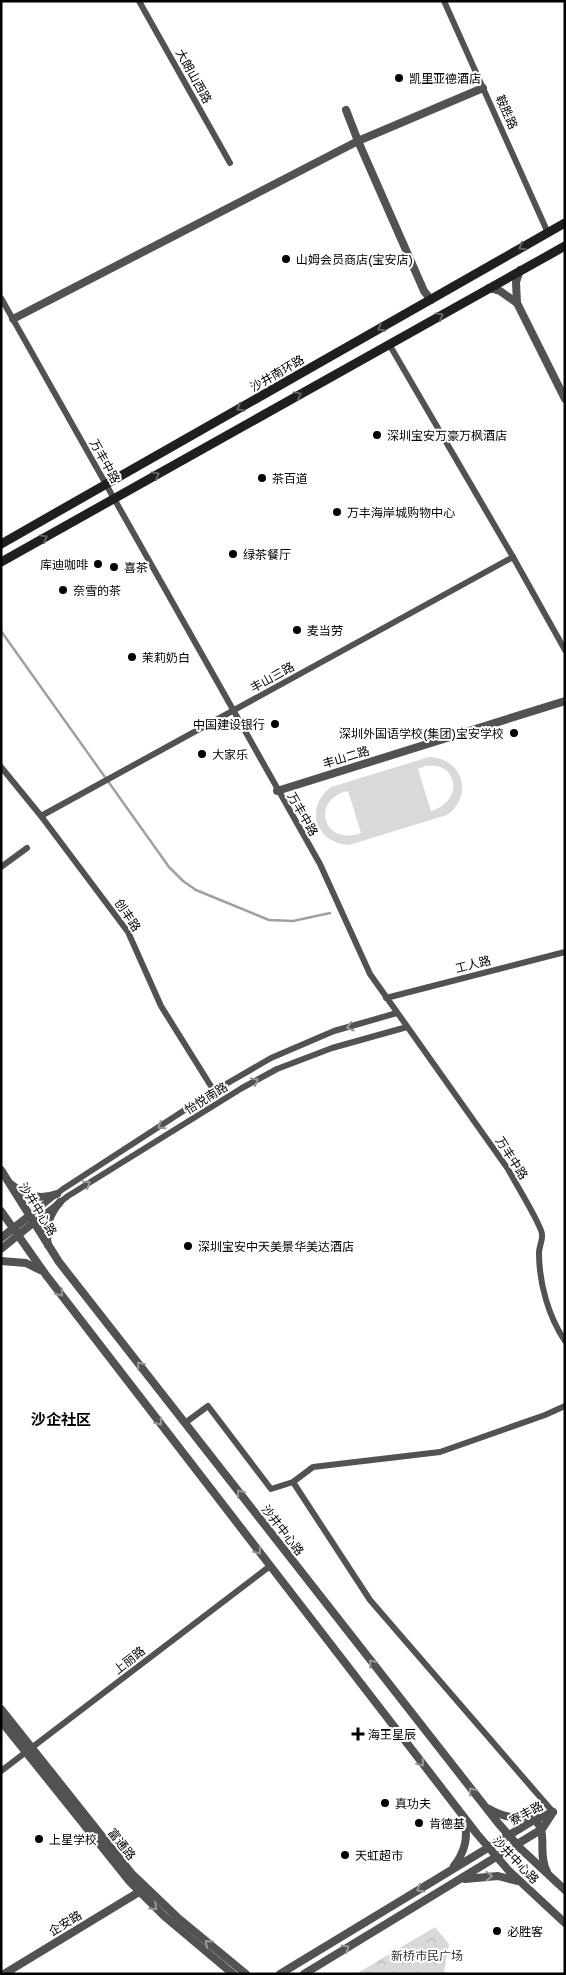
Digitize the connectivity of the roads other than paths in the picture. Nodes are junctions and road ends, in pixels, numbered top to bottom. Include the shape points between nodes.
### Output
1 (139, 1) edge
2 (444, 1) edge
3 (483, 88) junction
4 (346, 110) dead end
5 (358, 141) junction
6 (230, 163) dead end
7 (565, 223) edge
8 (548, 232) junction
9 (565, 246) edge
10 (520, 270) junction
11 (489, 288) junction
12 (1, 298) edge
13 (430, 300) junction
14 (517, 303) junction
15 (13, 320) junction
16 (389, 344) junction
17 (565, 399) edge
18 (106, 485) junction
19 (114, 499) junction
20 (1, 544) edge
21 (513, 557) junction
22 (1, 562) edge
23 (565, 650) edge
24 (565, 701) edge
25 (233, 711) junction
26 (1, 767) edge
27 (277, 790) junction
28 (41, 816) junction
29 (27, 848) dead end
30 (1, 867) edge
31 (565, 952) edge
32 (386, 998) junction
33 (397, 1013) junction
34 (407, 1027) junction
35 (214, 1091) junction
36 (1, 1170) edge
37 (9, 1183) junction
38 (57, 1194) junction
39 (60, 1202) junction
40 (1, 1211) edge
41 (31, 1220) junction
42 (15, 1233) junction
43 (1, 1238) edge
44 (1, 1249) edge
45 (50, 1249) junction
46 (1, 1261) edge
47 (46, 1276) junction
48 (565, 1341) edge
49 (565, 1406) edge
50 (185, 1423) junction
51 (293, 1482) junction
52 (270, 1566) junction
53 (1, 1709) edge
54 (1, 1721) edge
55 (29, 1751) junction
56 (1, 1771) edge
57 (485, 1806) junction
58 (553, 1812) junction
59 (462, 1815) junction
60 (534, 1820) junction
61 (542, 1829) junction
62 (508, 1836) junction
63 (517, 1845) junction
64 (488, 1848) junction
65 (496, 1858) junction
66 (447, 1872) junction
67 (549, 1876) junction
68 (456, 1882) junction
69 (522, 1884) junction
70 (565, 1890) edge
71 (139, 1892) junction
72 (565, 1923) edge
73 (4, 1974) edge
74 (233, 1974) edge
75 (246, 1974) edge
76 (280, 1974) edge
77 (304, 1974) edge

1 - 6 street, 大朗山西路
2 - 3 street, 鞍胜路
3 - 5 street
3 - 8 street, 鞍胜路
4 - 5 street
5 - 13 street
5 - 15 street
7 - 8 main road, 沙井南环路
8 -> 13 main road, 沙井南环路
9 - 10 main road
10 - 11 main road
10 - 14 street via 516,282
11 - 14 street via 500,291
16 -> 11 main road
12 - 15 street, 万丰中路
13 -> 18 main road, 沙井南环路
14 - 17 street
15 - 18 street, 万丰中路
19 -> 16 main road
16 - 21 street
18 - 19 street, 万丰中路
18 - 20 main road, 沙井南环路
22 -> 19 main road
19 - 25 street, 万丰中路
21 - 23 street
21 - 25 street, 丰山三路
24 - 27 street, 丰山二路
25 - 27 street, 万丰中路
25 - 28 street, 丰山三路
26 - 28 street, 创丰路
27 - 32 street, 万丰中路 via 320,864 364,964
28 - 35 street, 创丰路 via 128,932 161,1006
29 - 30 street
31 - 32 street, 工人路
32 - 33 street, 万丰中路
33 - 34 street, 万丰中路
33 -> 35 street, 怡悦南路 via 334,1032 271,1058
39 -> 34 street, 怡悦南路 via 276,1069 332,1048
34 - 48 street, 万丰中路 via 508,1169 542,1233 539,1252 542,1285
35 -> 38 street, 怡悦南路
36 - 37 street, 沙井中心路
37 - 38 street via 34,1196
37 - 41 street, 沙井中心路
38 - 41 street, 怡悦南路
39 - 41 street, 怡悦南路
39 - 45 street via 48,1224
40 - 42 street, 沙井中心路
41 - 42 street
41 - 45 street, 沙井中心路
42 - 43 street
42 - 44 street
42 - 47 street, 沙井中心路
50 -> 45 street, 沙井中心路
46 - 47 street via 26,1263
47 -> 52 street, 沙井中心路
49 - 51 street via 440,1452 313,1467
50 - 51 street via 208,1406 271,1489
57 -> 50 street, 沙井中心路
51 - 58 street via 370,1600
52 - 55 street, 上丽路
52 -> 59 street, 沙井中心路
53 - 55 street, 富通路
54 - 55 street, 富通路
55 - 56 street, 上丽路
55 - 71 street, 富通路
75 -> 55 street, 富通路 via 132,1874
57 - 60 street via 506,1816
57 - 62 street, 沙井中心路
58 - 60 street, 寮丰路
58 - 61 street, 寮丰路
59 - 64 street, 沙井中心路
59 - 66 street via 466,1828 464,1849
60 - 61 street
60 - 62 street, 寮丰路
61 - 63 street, 寮丰路
61 - 67 street via 541,1856
62 - 63 street, 沙井中心路
62 - 64 street, 寮丰路
63 - 65 street, 寮丰路
63 - 67 street, 沙井中心路
64 - 65 street, 沙井中心路
64 - 66 street, 寮丰路
65 - 68 street, 寮丰路
65 - 69 street, 沙井中心路
66 -> 76 street, 寮丰路
67 - 70 street, 沙井中心路
68 -> 69 street via 491,1876 512,1878
77 -> 68 street, 寮丰路
69 - 72 street, 沙井中心路
71 - 73 street, 企安路
71 -> 74 street, 富通路

